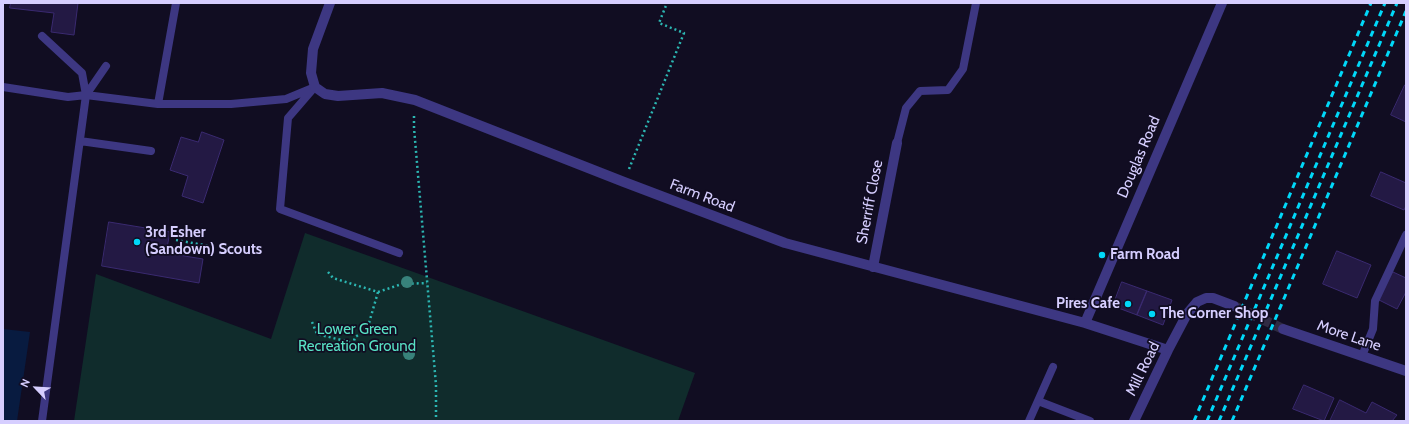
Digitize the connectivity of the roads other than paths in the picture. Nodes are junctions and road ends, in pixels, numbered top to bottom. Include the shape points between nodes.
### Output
1 (176, 3) edge
2 (330, 3) edge
3 (976, 3) edge
4 (1222, 3) edge
5 (42, 36) dead end
6 (106, 66) dead end
7 (3, 87) edge
8 (315, 87) junction
9 (86, 95) junction
10 (158, 104) junction
11 (80, 141) junction
12 (897, 143) joint
13 (151, 152) dead end
14 (1406, 235) edge
15 (399, 253) dead end
16 (873, 267) junction
17 (1234, 306) tunnel mouth
18 (1085, 323) junction
19 (1283, 329) tunnel mouth
20 (1168, 350) junction
21 (1362, 356) junction
22 (1053, 366) dead end
23 (1406, 371) edge
24 (1038, 401) junction
25 (42, 421) edge
26 (1029, 421) edge
27 (1090, 421) edge
28 (1134, 421) edge

1 - 10 lane
2 - 8 street via 313,49 311,73
3 - 12 lane via 963,69 948,90 920,91 906,108
4 - 18 street, Douglas Road
5 - 9 lane via 82,73
6 - 9 lane
7 - 9 lane via 68,97
8 - 10 lane via 286,99 232,104
8 - 15 lane via 288,118 280,209
8 - 16 street, Farm Road via 325,94 338,96 382,93 415,100 785,243
9 - 10 lane
9 - 11 lane
11 - 13 lane
11 - 25 lane
12 - 16 street, Sherriff Close
14 - 21 lane via 1375,301 1373,329
16 - 18 street, Farm Road
17 - 20 street, Mill Road via 1213,298 1197,302 1187,314
18 - 20 street, Farm Road
19 - 21 street, More Lane
20 - 28 street, Mill Road
21 - 23 street, More Lane
22 - 24 lane
24 - 26 lane
24 - 27 lane

